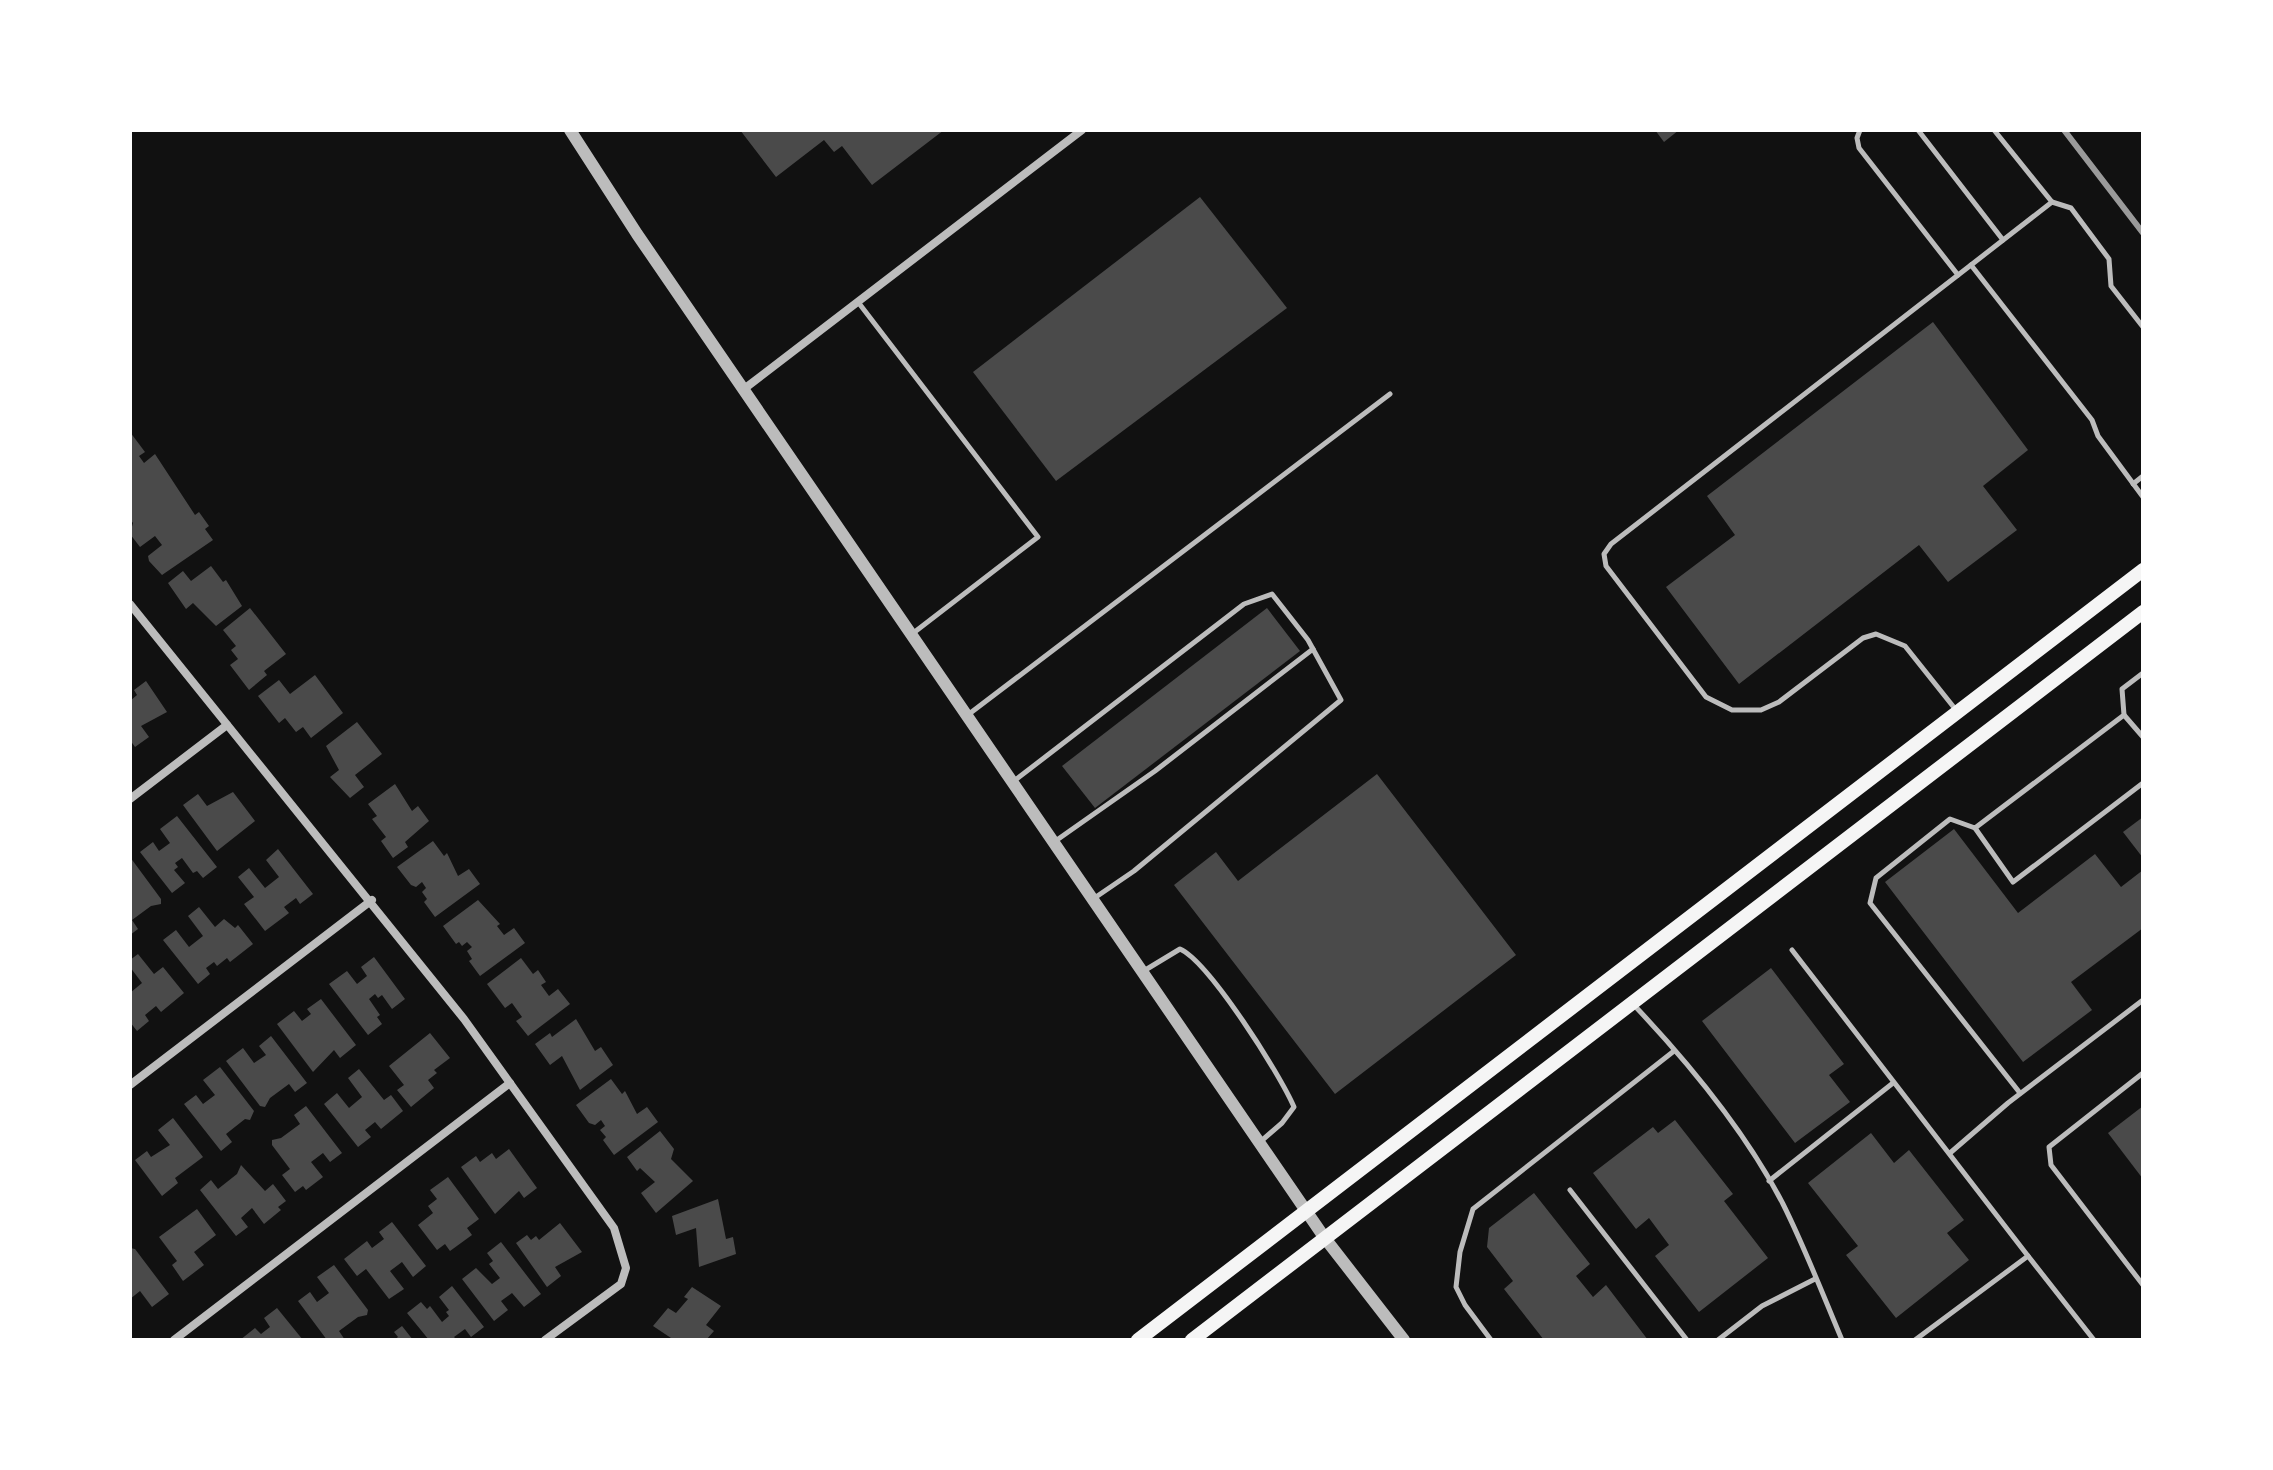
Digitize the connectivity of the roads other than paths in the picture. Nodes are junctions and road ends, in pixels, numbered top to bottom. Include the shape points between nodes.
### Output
1 (570, 130) edge
2 (1082, 130) edge
3 (1860, 130) edge
4 (1918, 130) edge
5 (1994, 130) edge
6 (2052, 202) junction
7 (2003, 240) junction
8 (1971, 265) junction
9 (1958, 275) junction
10 (858, 302) junction
11 (2143, 327) edge
12 (744, 389) junction
13 (1390, 394) dead end
14 (2143, 476) edge
15 (2133, 484) junction
16 (2143, 497) edge
17 (2143, 570) edge
18 (130, 604) edge
19 (2143, 612) edge
20 (911, 634) junction
21 (1313, 649) junction
22 (2143, 673) edge
23 (1958, 713) junction
24 (2124, 715) junction
25 (966, 716) junction
26 (227, 725) junction
27 (2143, 737) edge
28 (1012, 782) junction
29 (2143, 783) edge
30 (130, 799) edge
31 (1975, 828) junction
32 (1054, 842) junction
33 (372, 900) junction
34 (1093, 900) junction
35 (1792, 950) dead end
36 (1142, 972) junction
37 (2143, 1000) edge
38 (1631, 1003) junction
39 (1674, 1051) junction
40 (2143, 1073) edge
41 (510, 1083) junction
42 (1893, 1083) junction
43 (130, 1085) edge
44 (2020, 1093) junction
45 (1259, 1142) junction
46 (1950, 1153) junction
47 (1769, 1181) junction
48 (1570, 1190) dead end
49 (1307, 1211) junction
50 (1324, 1237) junction
51 (2028, 1256) junction
52 (1815, 1279) junction
53 (2143, 1285) edge
54 (174, 1340) edge
55 (545, 1340) edge
56 (1138, 1340) edge
57 (1192, 1340) edge
58 (1404, 1340) edge
59 (1491, 1340) edge
60 (1687, 1340) edge
61 (1718, 1340) edge
62 (1842, 1340) edge
63 (1915, 1340) edge
64 (2094, 1340) edge

1 - 12 street
2 - 10 street
3 - 9 lane via 1859,148
4 - 7 lane
5 - 6 lane
6 - 7 lane
6 - 11 lane via 2071,208 2100,246 2109,259 2111,286
7 - 8 lane
8 - 9 lane
8 - 15 lane via 2092,420
9 - 23 lane via 1604,554 1606,566 1706,697 1732,710 1761,710 1779,702 1863,638 1876,634 1905,646
10 - 12 street
10 - 20 lane via 1038,537
12 - 20 street
13 - 25 lane
14 - 15 lane
15 - 16 lane
17 - 23 main road
18 - 26 street
19 - 38 main road
20 - 25 street
21 - 28 lane via 1272,594 1244,604
21 - 32 lane
21 - 34 lane via 1341,700
22 - 24 lane via 2122,689
23 - 49 main road
24 - 27 lane
24 - 31 lane
25 - 28 street
26 - 30 street
26 - 33 street
28 - 32 street
29 - 31 lane via 2013,882
31 - 44 lane via 1950,819 1876,878 1870,903
32 - 34 street
33 - 41 street
33 - 43 street
34 - 36 street
35 - 42 lane
36 - 45 street
36 - 45 lane via 1180,949 1193,955 1277,1074 1294,1107
37 - 44 lane
38 - 39 lane
38 - 50 main road
39 - 47 lane
39 - 59 lane via 1473,1209 1456,1287
40 - 53 lane via 2049,1147 2051,1165
41 - 54 street
41 - 55 street via 614,1228 626,1268 621,1284
42 - 46 lane
42 - 47 lane
44 - 46 lane
45 - 49 street
46 - 51 lane
47 - 52 lane
48 - 60 lane
49 - 50 street
49 - 56 main road
50 - 57 main road
50 - 58 street
51 - 63 lane
51 - 64 lane
52 - 61 lane via 1762,1306
52 - 62 lane

